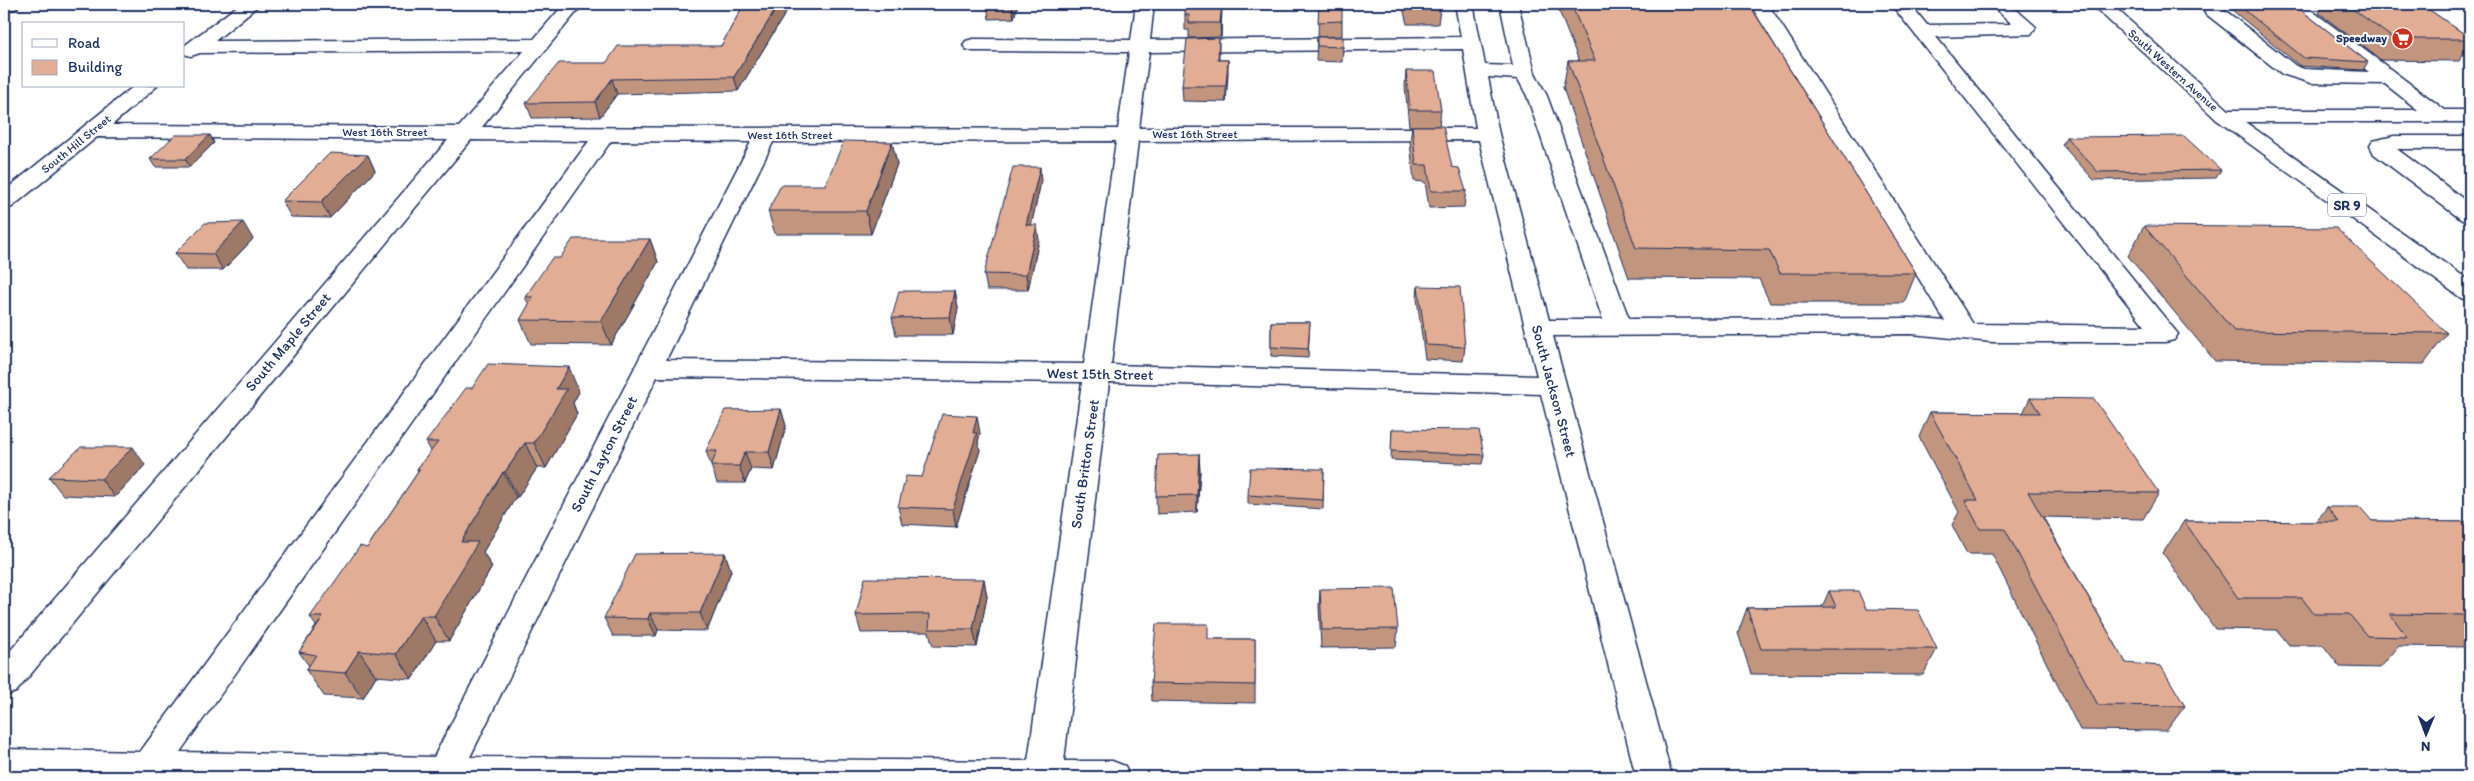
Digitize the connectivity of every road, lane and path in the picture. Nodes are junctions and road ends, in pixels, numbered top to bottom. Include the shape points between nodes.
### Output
1 (10, 4) edge
2 (251, 4) edge
3 (574, 4) edge
4 (1145, 4) edge
5 (1464, 4) edge
6 (1509, 4) edge
7 (1759, 4) edge
8 (1900, 4) edge
9 (1999, 4) edge
10 (2100, 4) edge
11 (2217, 4) edge
12 (2292, 4) edge
13 (4, 6) edge
14 (1921, 31) junction
15 (1471, 43) junction
16 (538, 45) junction
17 (974, 45) dead end
18 (1139, 46) junction
19 (189, 52) edge
20 (1476, 71) junction
21 (1525, 73) junction
22 (2390, 78) junction
23 (145, 88) edge
24 (2224, 116) junction
25 (2399, 116) junction
26 (2440, 116) junction
27 (2470, 116) edge
28 (93, 131) junction
29 (464, 132) junction
30 (605, 134) junction
31 (1128, 134) junction
32 (1488, 134) junction
33 (765, 136) junction
34 (2435, 142) junction
35 (2470, 142) edge
36 (4, 202) edge
37 (2470, 215) edge
38 (2470, 293) edge
39 (1538, 328) junction
40 (1619, 328) junction
41 (1965, 332) junction
42 (648, 368) junction
43 (1097, 373) junction
44 (1553, 385) junction
45 (4, 682) edge
46 (4, 766) edge
47 (150, 766) junction
48 (232, 773) edge
49 (444, 773) junction
50 (556, 776) edge
51 (1044, 776) edge
52 (1112, 777) edge
53 (1654, 777) edge

1 - 13 main road
2 - 19 main road
3 - 16 main road, South Maple Street
4 - 18 main road, South Britton Street
5 - 15 main road, South Jackson Street
6 - 21 main road
7 - 41 main road
8 - 14 main road
9 - 14 main road via 2026,27 2024,30
10 - 24 main road, South Western Avenue / SR 9
11 - 22 main road via 2213,5 2213,10 2288,70 2310,76
12 - 22 main road
14 - 41 main road via 2165,334
15 - 18 main road
15 - 20 main road, South Jackson Street
16 - 19 main road
16 - 29 main road, South Maple Street
17 - 18 main road
18 - 31 main road, South Britton Street
20 - 21 main road
20 - 32 main road, South Jackson Street
21 - 40 main road via 1537,96
22 - 26 main road
23 - 28 main road, South Hill Street
24 - 25 main road
24 - 38 main road, SR 9
25 - 26 main road
25 - 34 main road
26 - 27 main road
28 - 29 main road, West 16th Street
28 - 36 main road, South Hill Street
29 - 30 main road, West 16th Street
29 - 45 main road, South Maple Street
30 - 33 main road, West 16th Street
30 - 47 main road
31 - 32 main road, West 16th Street
31 - 33 main road, West 16th Street
31 - 43 main road, South Britton Street
32 - 39 main road, South Jackson Street
33 - 42 main road, South Layton Street
34 - 35 main road
34 - 37 main road via 2381,146
39 - 40 main road
39 - 44 main road, South Jackson Street
40 - 41 main road via 1912,326
42 - 43 main road, West 15th Street
42 - 49 main road, South Layton Street
43 - 44 main road, West 15th Street
43 - 51 main road, South Britton Street
44 - 53 main road, South Jackson Street
46 - 47 main road
47 - 48 main road
48 - 49 main road
49 - 50 main road
50 - 51 main road
51 - 52 main road

